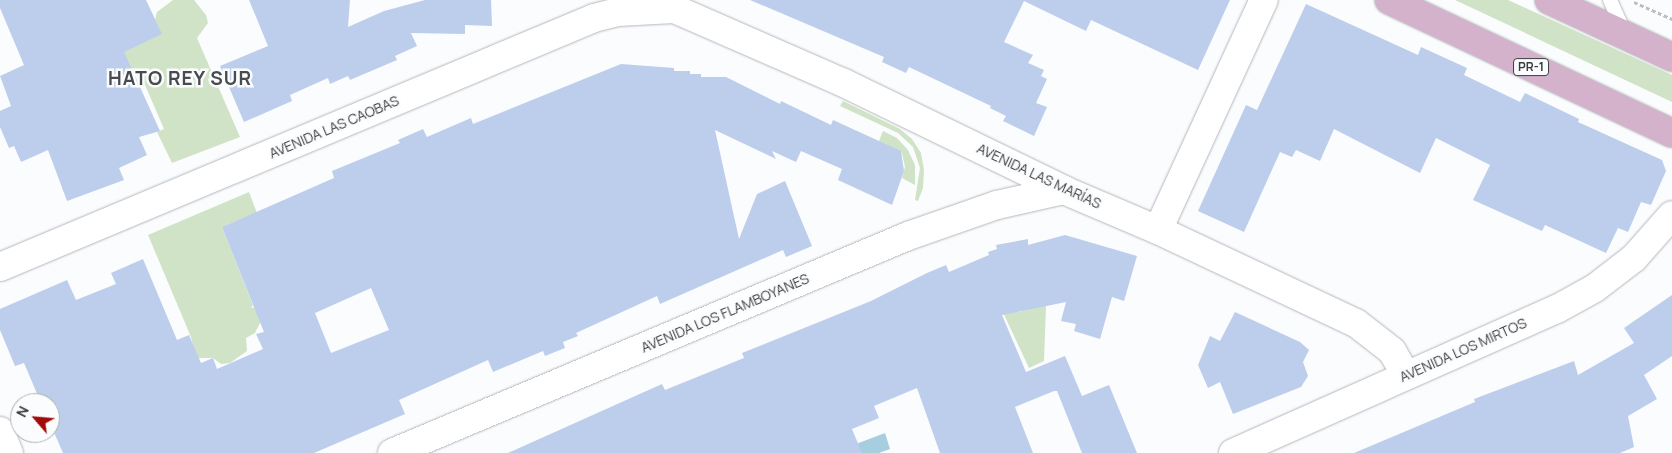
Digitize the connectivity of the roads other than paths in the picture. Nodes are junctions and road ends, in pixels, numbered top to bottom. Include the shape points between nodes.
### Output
1 (1264, 0) edge
2 (1389, 0) edge
3 (1549, 0) edge
4 (1610, 0) edge
5 (664, 5) edge
6 (1629, 38) junction
7 (1672, 58) edge
8 (1672, 133) edge
9 (1064, 190) junction
10 (1672, 215) edge
11 (1158, 230) junction
12 (0, 266) edge
13 (1406, 375) junction
14 (0, 431) edge
15 (10, 453) edge
16 (392, 453) edge
17 (1233, 453) edge

1 - 11 street
2 - 8 main road, PR-1
3 - 6 main road
4 - 6 lane
5 - 9 street, AVENIDA LAS MARÍAS via 844,83
5 - 12 street, AVENIDA LAS CAOBAS via 594,18
6 - 7 main road
9 - 11 street, AVENIDA LAS MARÍAS
9 - 16 street, AVENIDA LOS FLAMBOYANES via 997,205 908,236
10 - 13 street, AVENIDA LOS MIRTOS via 1634,258 1594,288 1557,308
11 - 13 street, AVENIDA LAS MARÍAS via 1356,323 1392,351
13 - 17 street, AVENIDA LOS MIRTOS
14 - 15 street

